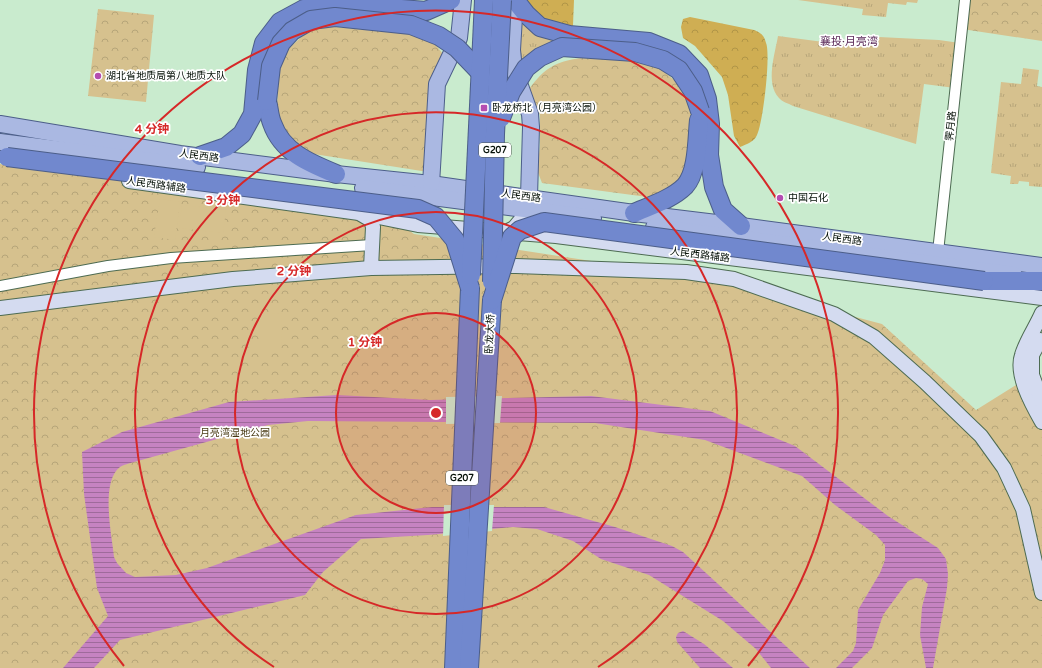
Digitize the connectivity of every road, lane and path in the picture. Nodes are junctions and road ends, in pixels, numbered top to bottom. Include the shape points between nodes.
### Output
1 (451, 0) edge
2 (463, 0) edge
3 (484, 0) edge
4 (502, 0) edge
5 (515, 0) edge
6 (965, 0) edge
7 (480, 72) junction
8 (0, 124) edge
9 (495, 134) junction
10 (2, 154) edge
11 (200, 156) junction
12 (336, 174) junction
13 (427, 189) junction
14 (529, 203) junction
15 (359, 213) junction
16 (634, 213) junction
17 (396, 220) junction
18 (741, 226) junction
19 (373, 228) junction
20 (458, 229) junction
21 (505, 232) junction
22 (372, 245) junction
23 (938, 252) junction
24 (1042, 266) edge
25 (371, 268) junction
26 (1042, 280) edge
27 (0, 286) edge
28 (470, 288) junction
29 (1040, 299) edge
30 (492, 300) junction
31 (0, 308) edge
32 (1042, 313) edge
33 (1042, 336) edge
34 (1042, 402) edge
35 (1042, 422) edge
36 (1042, 593) edge
37 (454, 668) edge
38 (469, 668) edge

1 - 11 highway via 426,11 328,3 304,9 280,22 264,43 257,70 253,114 242,134 226,147
2 - 13 main road via 458,38 437,84
3 - 7 highway, G207, bridge
4 - 9 highway, 卧龙大桥 / G207, bridge
5 - 14 main road via 512,50 514,69 530,114 531,127
5 - 18 highway via 540,27 569,35 649,42 679,54 699,75 707,99 710,124 709,155 714,187 723,210
6 - 23 street, 霁月路
7 - 12 highway, bridge via 456,48 439,36 411,25 335,17 310,20 292,31 281,43 271,66 267,101 272,123 285,145 304,161
7 - 28 highway, G207, bridge
8 - 11 main road, 人民西路
9 - 16 highway, bridge via 511,92 526,68 540,57 562,47 635,52 662,60 679,70 693,91 700,111 694,167 686,185
9 - 30 highway, 卧龙大桥 / G207, bridge
10 - 13 main road, 人民西路
10 - 15 street, 人民西路辅路
10 - 28 highway, bridge via 418,209 436,217 456,240
11 - 12 main road, 人民西路
12 - 13 main road, 人民西路
13 - 14 main road, 人民西路
13 - 20 street
14 - 16 main road, 人民西路
14 - 21 street via 514,228
14 - 26 main road, 人民西路
15 - 17 street, 人民西路辅路
15 - 19 street via 371,220
16 - 18 main road, 人民西路
17 - 19 street via 384,220
17 - 20 street, 人民西路辅路
18 - 23 main road, 人民西路
19 - 22 street
20 - 21 street, 人民西路辅路
21 - 29 street, 人民西路辅路 via 556,236
22 - 25 street
22 - 27 street via 171,258 108,266
23 - 24 main road, 人民西路
25 - 31 street via 233,279
25 - 36 street via 516,266 686,272 734,279 834,314 874,337 982,436 1004,468 1023,509
26 - 30 highway, bridge via 984,281 544,222 520,230 512,238
28 - 37 highway, G207
30 - 38 highway, 卧龙大桥 / G207
32 - 35 street via 1021,356 1021,375 1030,401
33 - 34 street via 1032,355 1032,375

